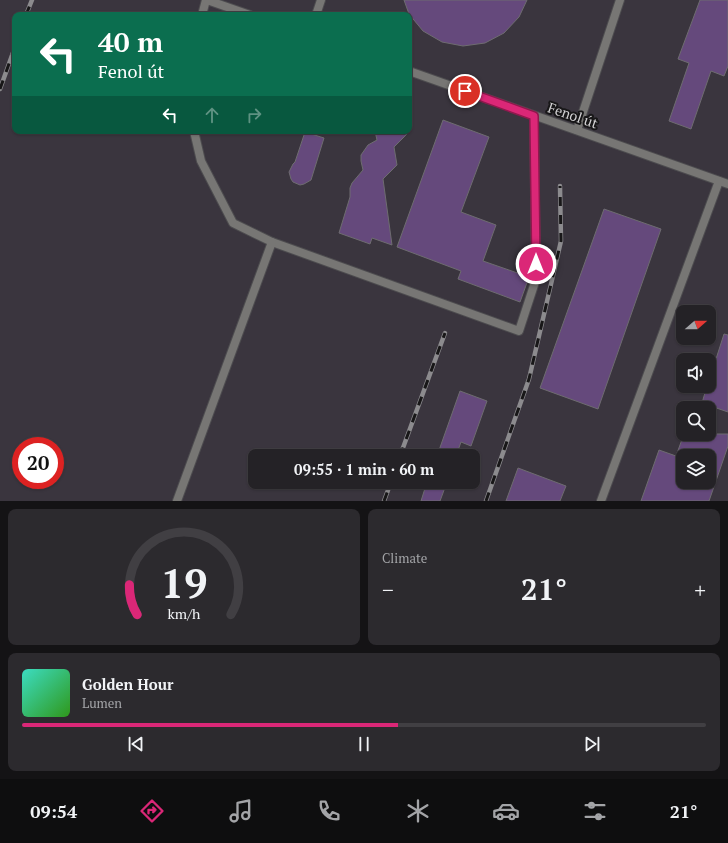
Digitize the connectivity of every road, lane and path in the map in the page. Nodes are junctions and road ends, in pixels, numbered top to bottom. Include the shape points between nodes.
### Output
1 (207, 0) edge
2 (321, 0) edge
3 (620, 0) edge
4 (203, 12) edge
5 (241, 12) edge
6 (317, 12) edge
7 (412, 72) edge
8 (534, 116) junction
9 (577, 130) junction
10 (195, 134) edge
11 (719, 181) junction
12 (728, 184) edge
13 (272, 242) junction
14 (177, 501) edge
15 (601, 501) edge

1 - 4 lane
1 - 5 lane
2 - 6 lane
3 - 9 lane
7 - 8 lane, Fenol út
8 - 9 lane, Fenol út
8 - 13 lane via 536,279 519,331
9 - 11 lane, Fenol út
10 - 13 lane via 202,161 232,222
11 - 12 lane, Fenol út
11 - 15 lane
13 - 14 lane

